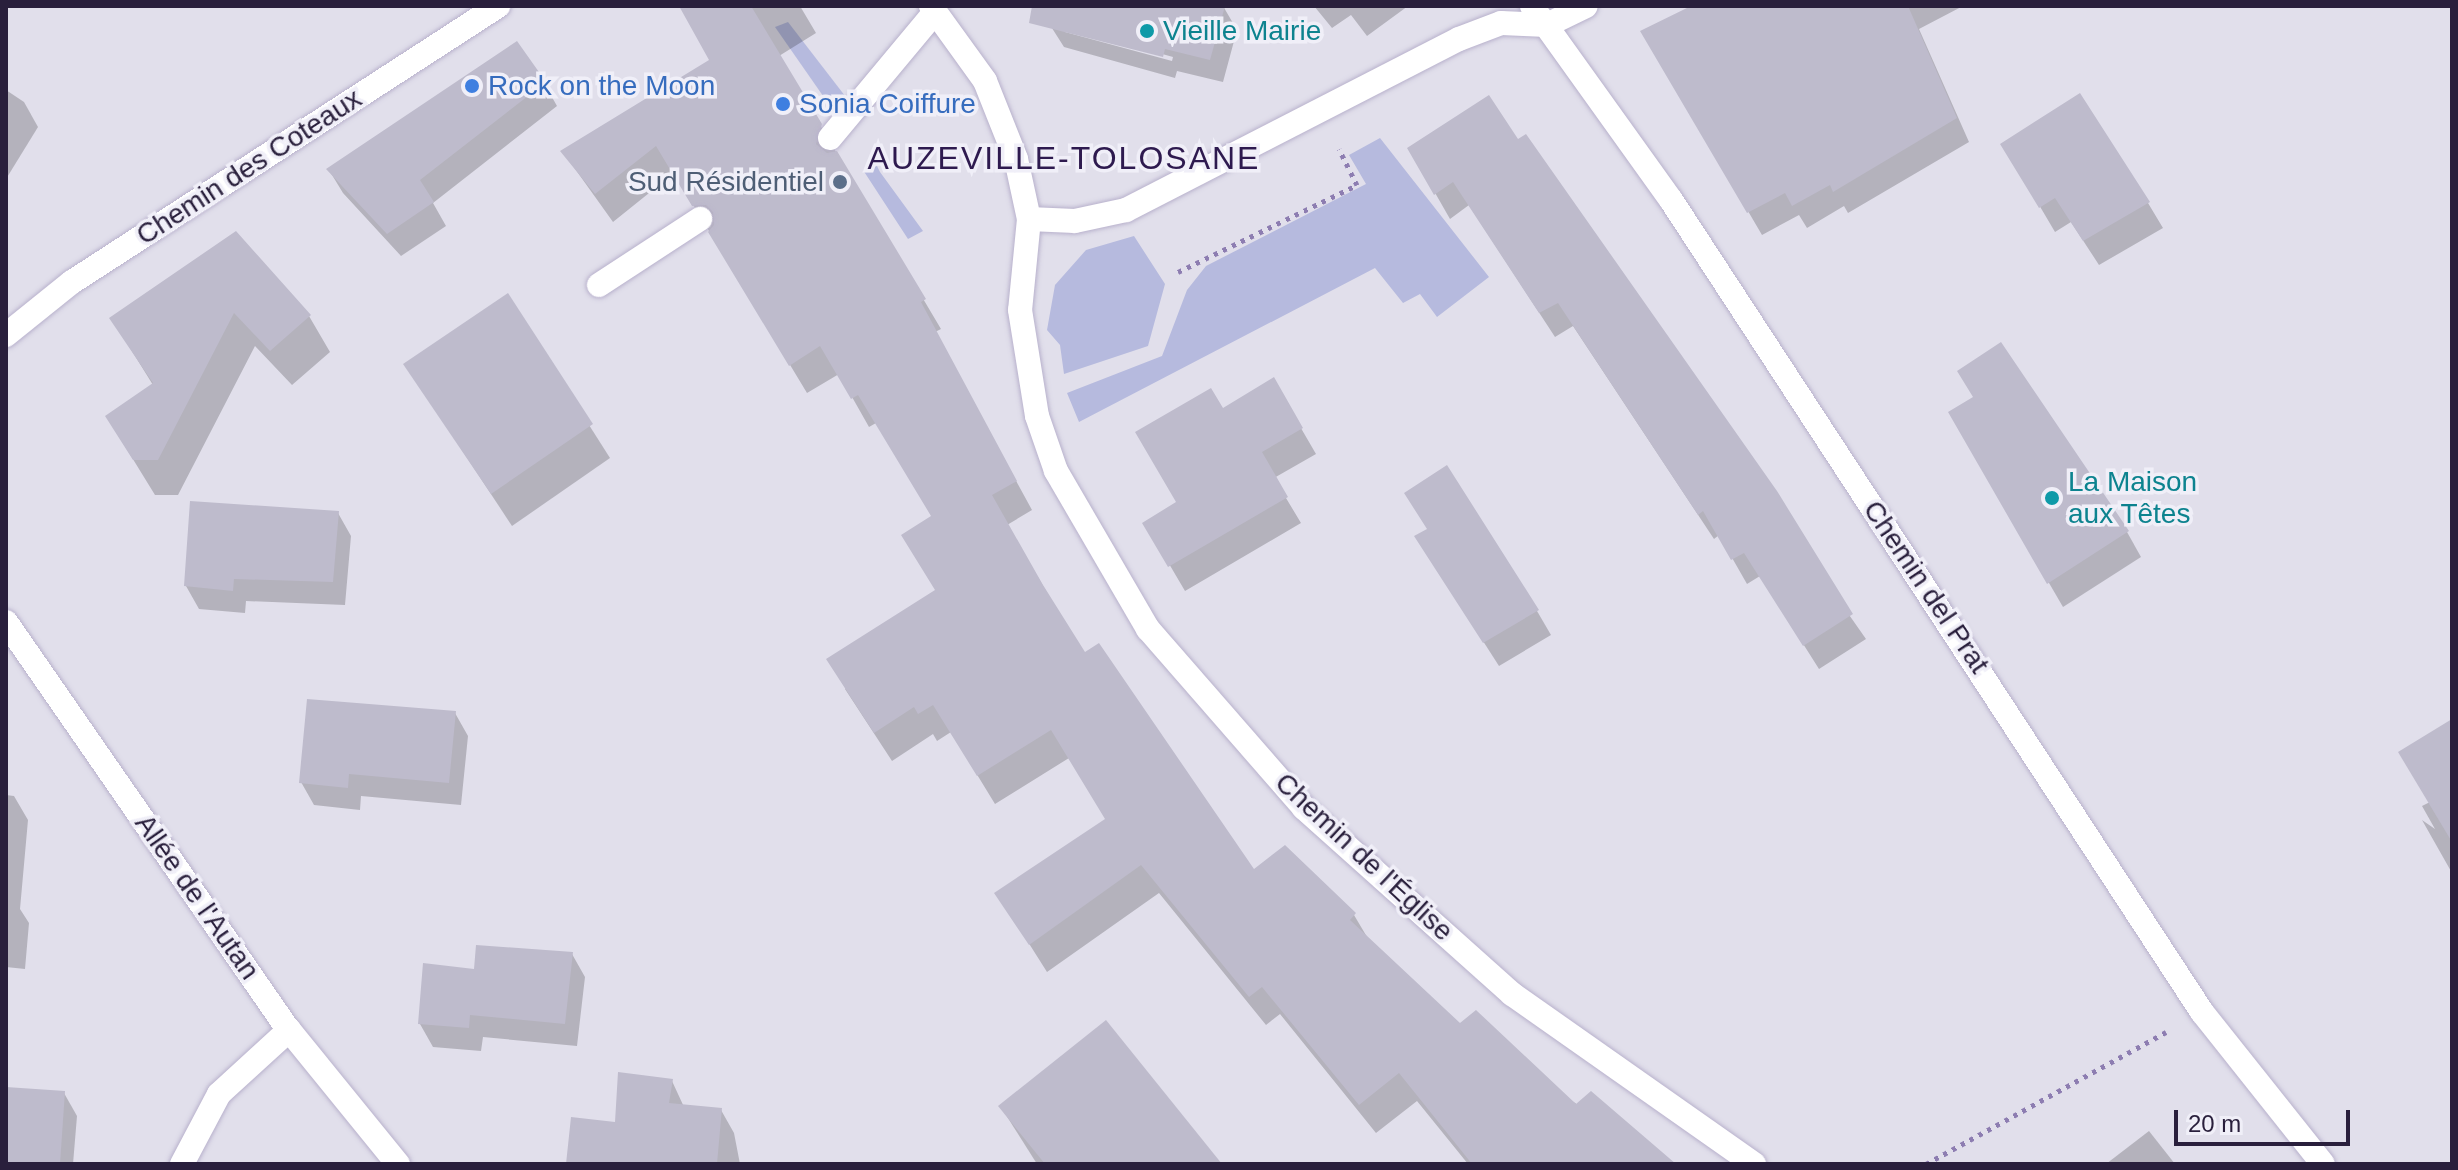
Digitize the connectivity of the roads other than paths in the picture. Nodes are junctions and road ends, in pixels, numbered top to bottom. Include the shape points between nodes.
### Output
1 (498, 6) edge
2 (1586, 6) edge
3 (933, 9) edge
4 (1539, 16) edge
5 (830, 138) dead end
6 (700, 219) dead end
7 (1029, 219) junction
8 (599, 285) dead end
9 (6, 335) edge
10 (6, 622) edge
11 (289, 1030) junction
12 (182, 1164) edge
13 (398, 1164) edge
14 (1754, 1164) edge
15 (2323, 1164) edge

1 - 9 street, Chemin des Coteaux via 72,282
2 - 4 street
3 - 5 street
3 - 7 street, Chemin de l'Église via 985,81 1016,159
4 - 7 street via 1459,39 1126,210 1075,221
4 - 15 street, Chemin del Prat via 1671,200 2202,1012
6 - 8 street
7 - 14 street, Chemin de l'Église via 1020,310 1032,402 1056,471 1148,629 1304,808 1512,994
10 - 11 street, Allée de l'Autan
11 - 12 street via 219,1094
11 - 13 street, Allée de l'Autan

